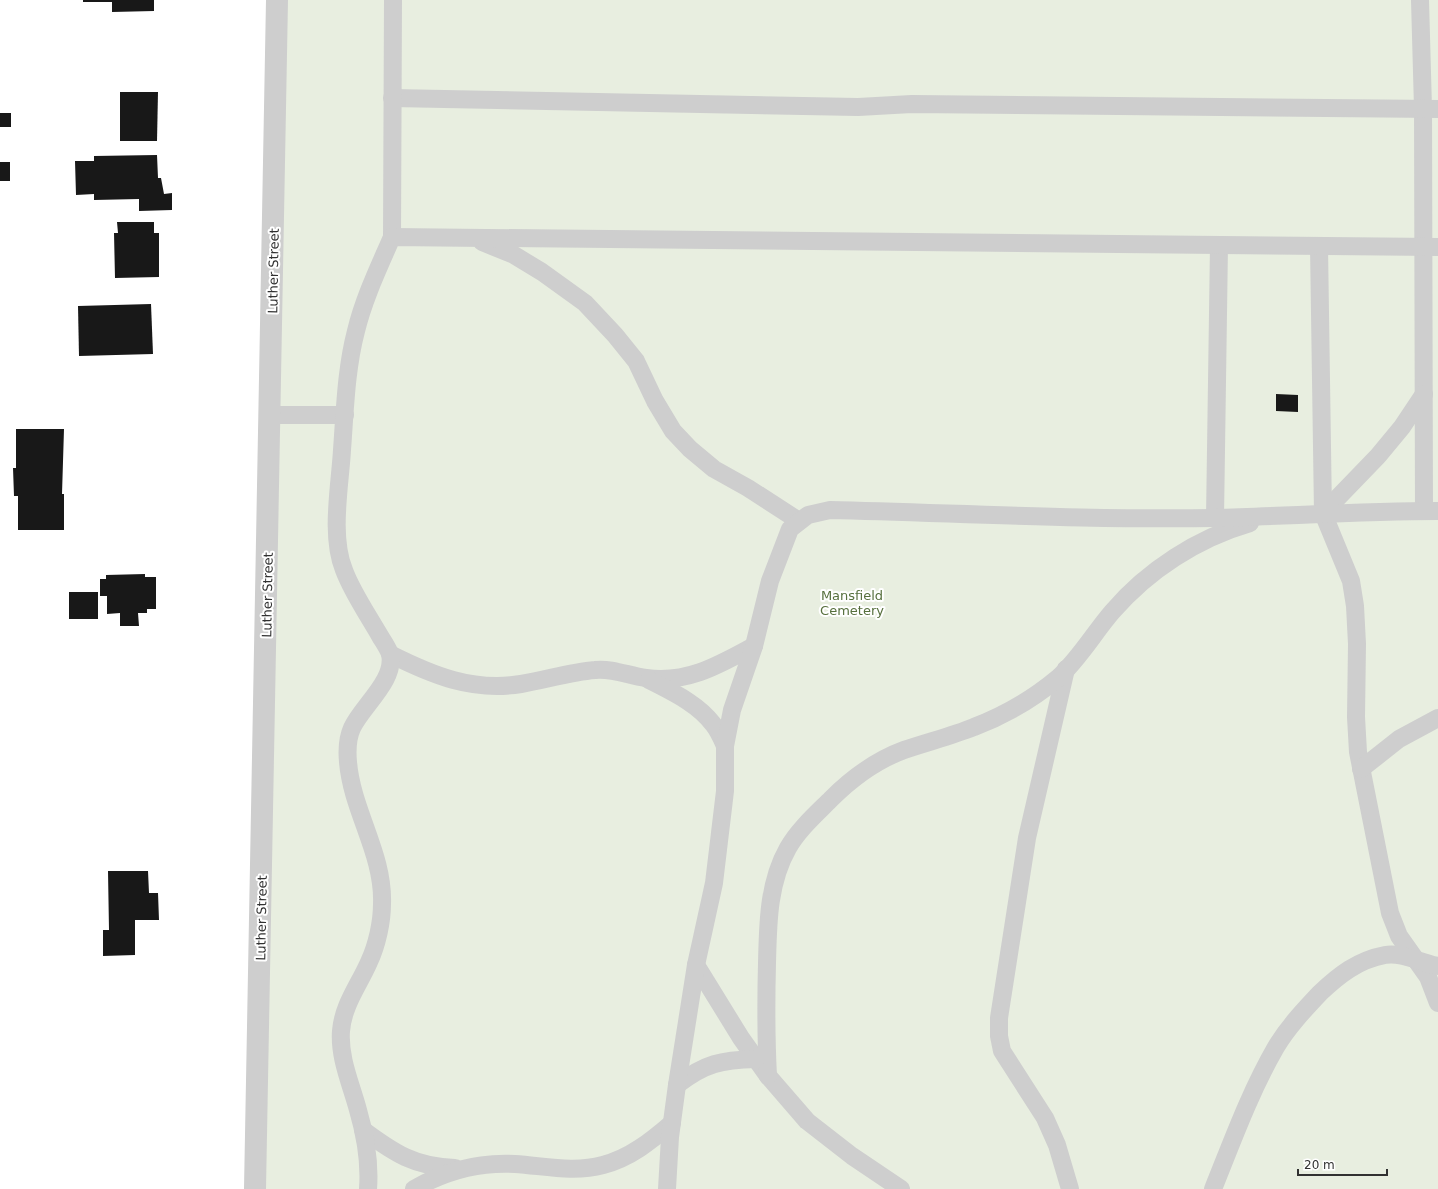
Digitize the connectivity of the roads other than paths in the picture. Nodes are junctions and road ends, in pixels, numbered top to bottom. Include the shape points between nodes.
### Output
1 (277, 0) edge
2 (393, 0) edge
3 (1420, 0) edge
4 (392, 98) junction
5 (1430, 109) edge
6 (392, 237) junction
7 (472, 238) junction
8 (1219, 245) junction
9 (1320, 246) junction
10 (1431, 247) edge
11 (1429, 384) edge
12 (270, 415) junction
13 (345, 416) junction
14 (1431, 511) edge
15 (1323, 513) junction
16 (1274, 516) junction
17 (1215, 518) junction
18 (799, 521) junction
19 (754, 646) junction
20 (390, 654) junction
21 (1066, 669) junction
22 (644, 678) junction
23 (1438, 718) edge
24 (726, 746) junction
25 (1361, 769) junction
26 (1418, 961) junction
27 (696, 965) junction
28 (1438, 966) edge
29 (1438, 1003) edge
30 (756, 1059) junction
31 (768, 1076) junction
32 (678, 1085) junction
33 (672, 1123) junction
34 (363, 1130) junction
35 (460, 1168) junction
36 (255, 1189) edge
37 (368, 1189) edge
38 (414, 1189) edge
39 (667, 1189) edge
40 (901, 1189) edge
41 (1070, 1189) edge
42 (1213, 1189) edge

1 - 12 street, Luther Street
2 - 4 lane
3 - 5 lane
4 - 5 lane via 858,106 912,104
4 - 6 lane
5 - 10 lane
6 - 7 lane
6 - 13 lane via 356,331 349,364
7 - 8 lane
7 - 18 lane via 514,254 585,303 636,361 673,431 690,449 714,469
8 - 9 lane
8 - 17 lane
9 - 10 lane
9 - 15 lane
10 - 11 lane
11 - 14 lane
11 - 15 lane via 1402,427
12 - 13 lane
12 - 36 street, Luther Street
13 - 20 lane via 338,545 343,569
14 - 15 lane
15 - 16 lane
15 - 25 lane via 1351,581 1355,606 1356,717
16 - 17 lane
16 - 21 lane via 1227,530 1196,544 1170,561 1138,585 1113,611
17 - 18 lane via 830,510 808,515
18 - 19 lane via 790,529 770,581
19 - 22 lane via 710,670 687,677 665,680
19 - 24 lane via 732,710
20 - 22 lane via 424,671 450,680 484,685 519,684 597,670
20 - 34 lane via 383,684 352,727 348,740 348,764 375,855 383,903 372,954 345,1010 341,1031 347,1077
21 - 31 lane via 1058,678 1002,714 974,728 902,750 868,769 813,817 788,847 775,878 768,919 765,1019
21 - 41 lane via 1027,838 999,1018 999,1036 1002,1051 1045,1118 1057,1145
22 - 24 lane via 678,695 700,710 714,724
23 - 25 lane via 1399,739
24 - 27 lane via 725,791 714,883
25 - 26 lane via 1390,914 1399,936
26 - 28 lane
26 - 29 lane via 1428,977
26 - 42 lane via 1398,955 1366,960 1332,982 1302,1012 1277,1046 1261,1076
27 - 30 lane
27 - 32 lane
30 - 31 lane
30 - 32 lane via 731,1060 701,1068
31 - 40 lane via 807,1121
32 - 33 lane
33 - 35 lane via 641,1149 622,1159 586,1169 514,1164
33 - 39 lane
34 - 35 lane via 395,1152 416,1162 434,1167
34 - 37 lane
35 - 38 lane

